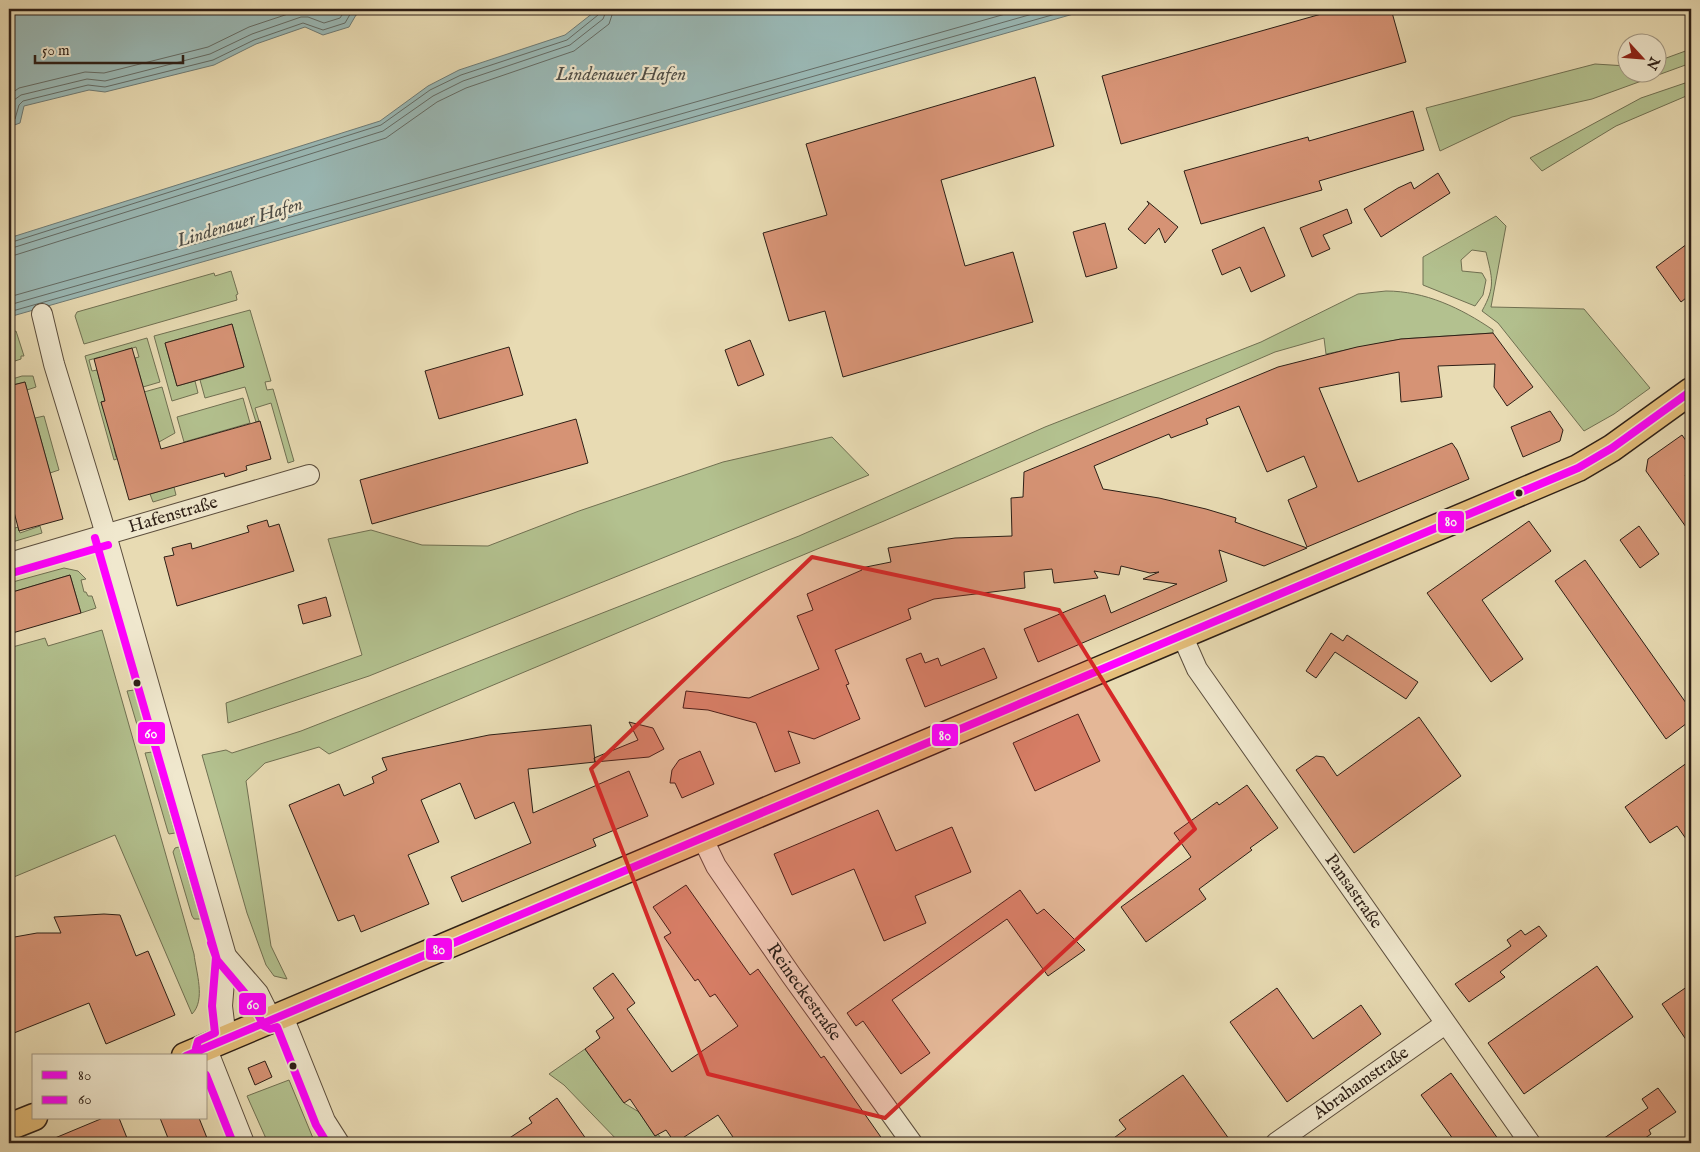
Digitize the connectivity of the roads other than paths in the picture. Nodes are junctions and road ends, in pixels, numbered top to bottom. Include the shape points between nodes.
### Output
1 (42, 314) dead end
2 (1691, 391) edge
3 (309, 475) dead end
4 (106, 535) junction
5 (9, 563) edge
6 (1182, 635) junction
7 (702, 838) junction
8 (226, 956) junction
9 (276, 1017) junction
10 (1445, 1024) junction
11 (205, 1047) edge
12 (208, 1054) edge
13 (32, 1118) edge
14 (9, 1127) edge
15 (244, 1143) edge
16 (339, 1143) edge
17 (912, 1143) edge
18 (1276, 1143) edge
19 (1530, 1143) edge

1 - 4 street via 56,372
2 - 6 main road via 1612,448 1578,468
3 - 4 street, Hafenstraße
4 - 5 street, Hafenstraße
4 - 8 street
6 - 7 main road
6 - 10 street, Pansastraße via 1197,669
7 - 9 main road
7 - 17 street, Reineckestraße via 716,866 769,944
8 - 9 street
8 - 11 street via 222,1006
9 - 11 main road
9 - 16 street via 325,1121
10 - 18 street, Abrahamstraße
10 - 19 street, Pansastraße
12 - 15 street
13 - 14 main road

